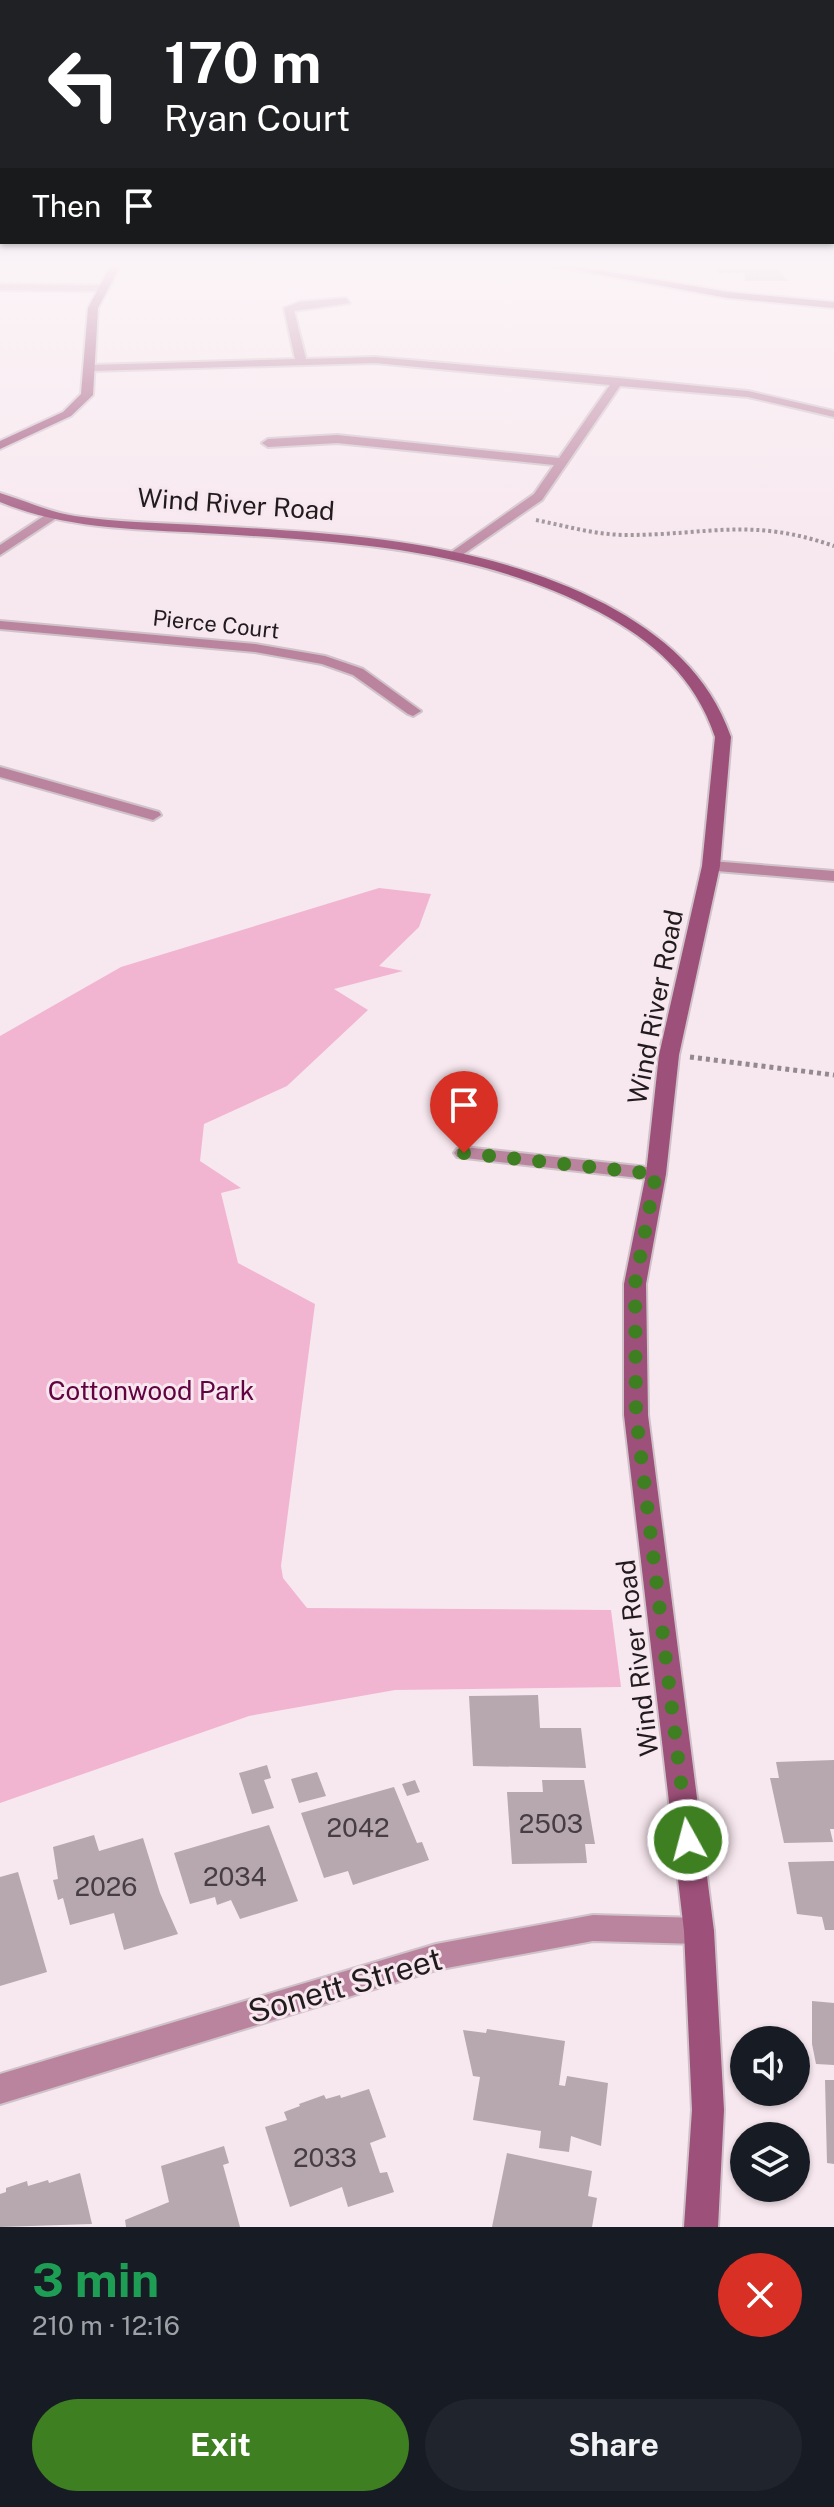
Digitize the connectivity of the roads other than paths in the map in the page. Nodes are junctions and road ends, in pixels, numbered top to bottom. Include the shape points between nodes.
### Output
1 (119, 367) edge
2 (467, 367) edge
3 (91, 368) joint
4 (618, 381) junction
5 (834, 414) edge
6 (268, 443) dead end
7 (0, 445) edge
8 (564, 462) junction
9 (0, 497) edge
10 (52, 517) junction
11 (0, 551) edge
12 (455, 556) junction
13 (0, 625) edge
14 (413, 711) dead end
15 (0, 772) edge
16 (153, 815) dead end
17 (711, 866) junction
18 (834, 876) edge
19 (464, 1153) dead end
20 (656, 1174) junction
21 (699, 1931) junction
22 (0, 2089) edge
23 (701, 2227) edge

1 - 3 street
2 - 4 street
3 - 7 street via 87,395 67,414
4 - 5 street via 748,394
4 - 8 street
6 - 8 street via 348,440
8 - 12 street via 538,497
9 - 10 street, Wind River Road
10 - 11 street
10 - 12 street, Wind River Road via 364,541
12 - 17 street, Wind River Road via 592,602 646,634 687,670 710,702 723,737
13 - 14 street, Pierce Court via 255,648 325,660 358,672
15 - 16 street
17 - 18 street
17 - 20 street, Wind River Road via 669,1055
19 - 20 street
20 - 21 street, Wind River Road via 635,1284 636,1415
21 - 22 street, Sonett Street via 593,1928 436,1957
21 - 23 street, Wind River Road via 708,2110

